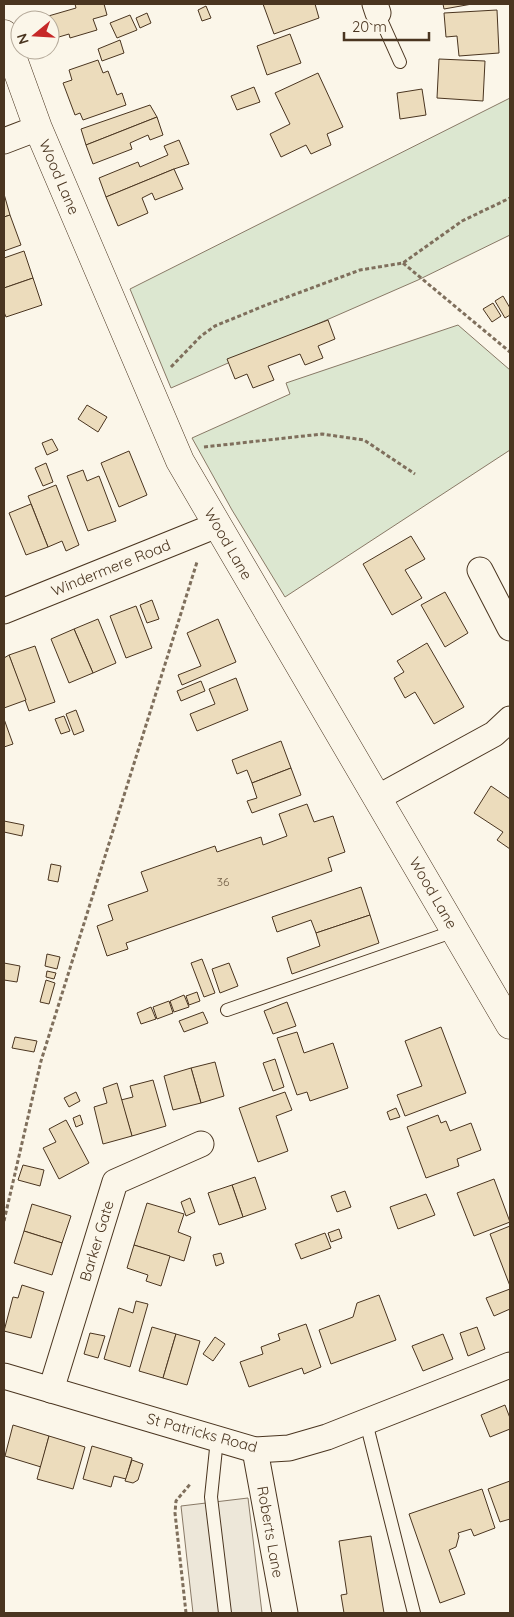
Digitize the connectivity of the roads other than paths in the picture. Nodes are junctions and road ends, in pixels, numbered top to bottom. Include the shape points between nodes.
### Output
1 (376, 8) edge
2 (4, 34) edge
3 (400, 62) dead end
4 (38, 128) junction
5 (4, 141) edge
6 (217, 525) junction
7 (480, 570) dead end
8 (4, 612) edge
9 (510, 628) edge
10 (510, 719) edge
11 (377, 798) junction
12 (455, 930) junction
13 (227, 1010) dead end
14 (510, 1025) edge
15 (201, 1144) dead end
16 (510, 1365) edge
17 (4, 1376) edge
18 (51, 1390) junction
19 (366, 1422) junction
20 (217, 1445) junction
21 (255, 1450) junction
22 (225, 1613) edge
23 (285, 1613) edge
24 (414, 1613) edge

1 - 3 lane
2 - 4 street, Wood Lane
4 - 5 street
4 - 6 street, Wood Lane via 180,461
6 - 8 street, Windermere Road
6 - 11 street, Wood Lane
7 - 9 street
10 - 11 street via 494,734
11 - 12 street, Wood Lane
12 - 13 lane
12 - 14 street, Wood Lane
15 - 18 street, Barker Gate via 115,1182
16 - 19 street, St Patricks Road
17 - 18 street, St Patricks Road
18 - 20 street, St Patricks Road
19 - 21 street, St Patricks Road via 289,1448
19 - 24 lane
20 - 21 street, St Patricks Road
20 - 22 lane via 211,1496
21 - 23 street, Roberts Lane

